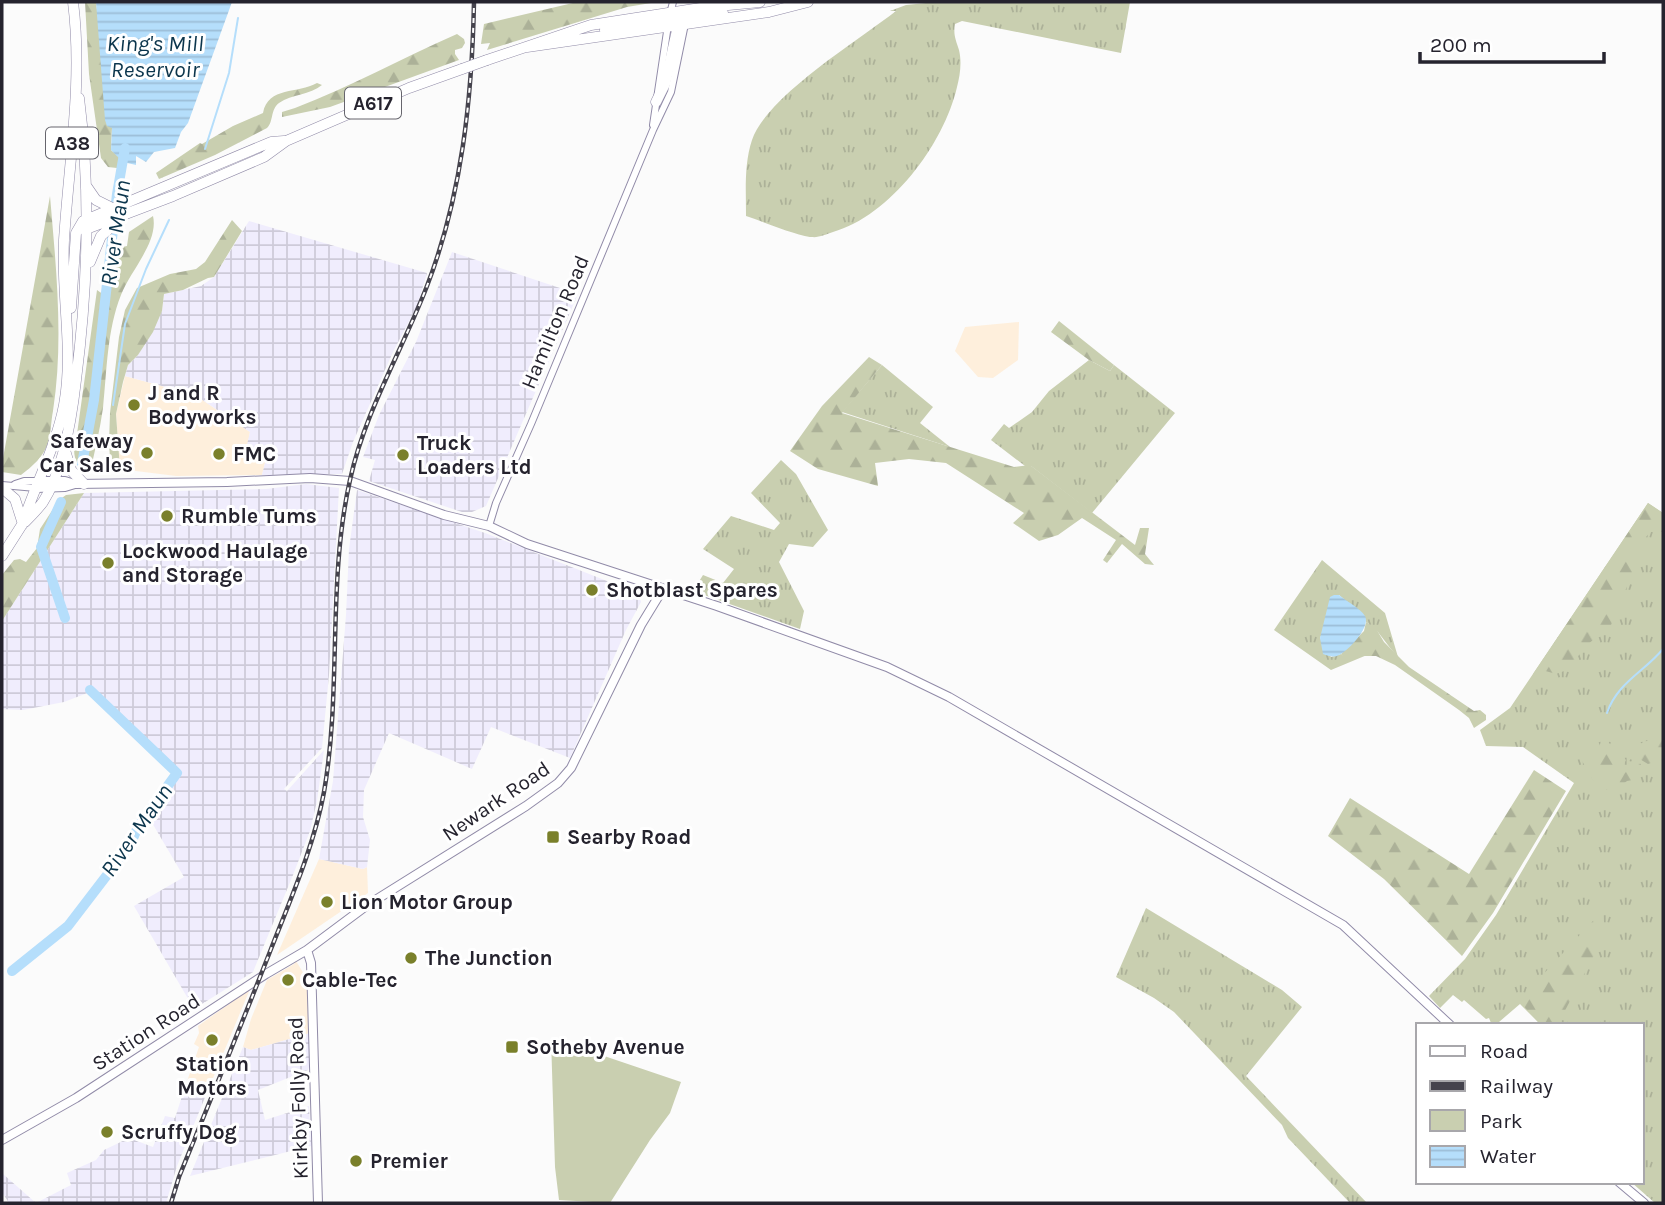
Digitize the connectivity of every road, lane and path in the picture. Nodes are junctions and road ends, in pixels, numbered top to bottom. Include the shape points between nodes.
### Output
1 (73, 2) edge
2 (760, 2) edge
3 (808, 2) edge
4 (679, 15) edge
5 (527, 47) junction
6 (77, 78) junction
7 (656, 102) joint
8 (653, 131) junction
9 (286, 141) junction
10 (86, 186) junction
11 (68, 208) junction
12 (109, 208) junction
13 (84, 225) junction
14 (106, 227) junction
15 (86, 273) junction
16 (68, 330) junction
17 (64, 446) junction
18 (44, 484) junction
19 (80, 484) junction
20 (2, 487) edge
21 (22, 525) junction
22 (489, 526) junction
23 (2, 556) edge
24 (663, 589) junction
25 (307, 950) junction
26 (1448, 1023) edge
27 (2, 1140) edge
28 (1621, 1184) edge
29 (318, 1203) edge
30 (1644, 1203) edge

1 - 6 highway, A38
2 - 4 highway, A617
3 - 4 highway, A617 via 769,12
4 - 5 highway, A617
4 - 5 highway, A617 via 553,36
4 - 7 highway
4 - 8 street, Hamilton Road via 671,92
5 - 9 highway, A617, bridge via 409,88
6 - 10 highway, A38
6 - 11 highway, A38
7 - 8 street, Hamilton Road
8 - 22 street, Hamilton Road
9 - 12 highway, A617 via 271,142
9 - 14 highway, A617 via 264,156
10 - 12 highway
10 - 13 highway, A38
11 - 13 highway via 73,221
11 - 16 highway, A38 via 64,264
12 - 13 highway
13 - 14 highway, A617
13 - 15 highway, A38
13 - 16 highway
14 - 15 highway, A617
15 - 17 highway, A38
16 - 18 highway, A38 via 64,406
17 - 18 highway, A38
17 - 19 highway
18 - 19 main road
18 - 20 street via 24,481
18 - 21 highway, A38 via 42,504
19 - 22 main road via 350,481
20 - 21 highway via 19,505
21 - 23 highway, A38
22 - 24 main road via 527,544
24 - 25 main road, Newark Road via 571,768 558,783 366,906
24 - 26 main road via 887,667 949,697 1343,925
25 - 27 main road, Station Road
25 - 29 main road, Kirkby Folly Road
28 - 30 main road

